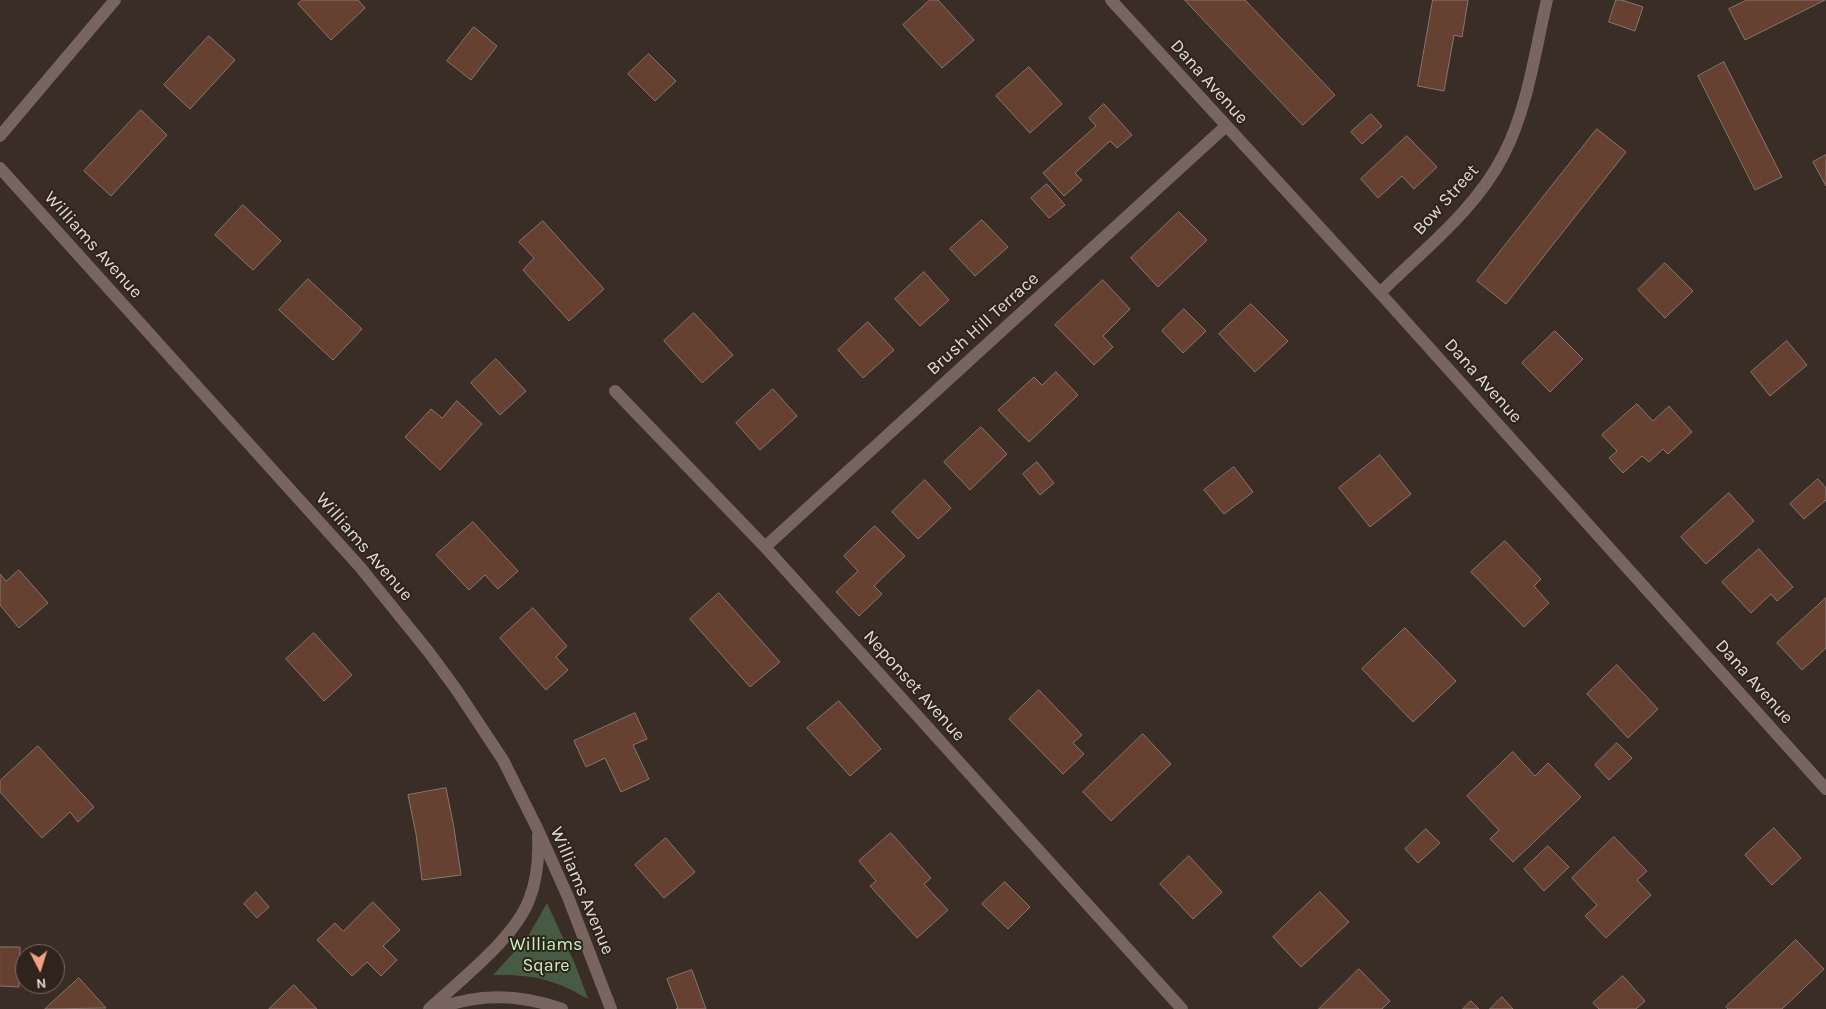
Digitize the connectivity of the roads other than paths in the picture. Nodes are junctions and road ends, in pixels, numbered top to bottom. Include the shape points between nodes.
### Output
1 (115, 0) edge
2 (1111, 0) edge
3 (1546, 0) edge
4 (1226, 126) junction
5 (0, 136) edge
6 (0, 168) edge
7 (1380, 293) junction
8 (615, 390) dead end
9 (765, 547) junction
10 (1826, 788) edge
11 (537, 828) junction
12 (429, 1009) edge
13 (436, 1009) edge
14 (562, 1009) edge
15 (611, 1009) edge
16 (1182, 1009) edge

1 - 5 street
2 - 4 street, Dana Avenue
3 - 7 street, Bow Street via 1522,106 1492,176 1458,217
4 - 7 street, Dana Avenue
4 - 9 street, Brush Hill Terrace
6 - 11 street, Williams Avenue via 323,525 405,622 445,674 503,760
7 - 10 street, Dana Avenue
8 - 9 street, Neponset Avenue
9 - 16 street, Neponset Avenue
11 - 12 street via 535,883 520,918 491,952
11 - 15 street, Williams Avenue via 568,897
13 - 14 street via 463,1001 509,997

